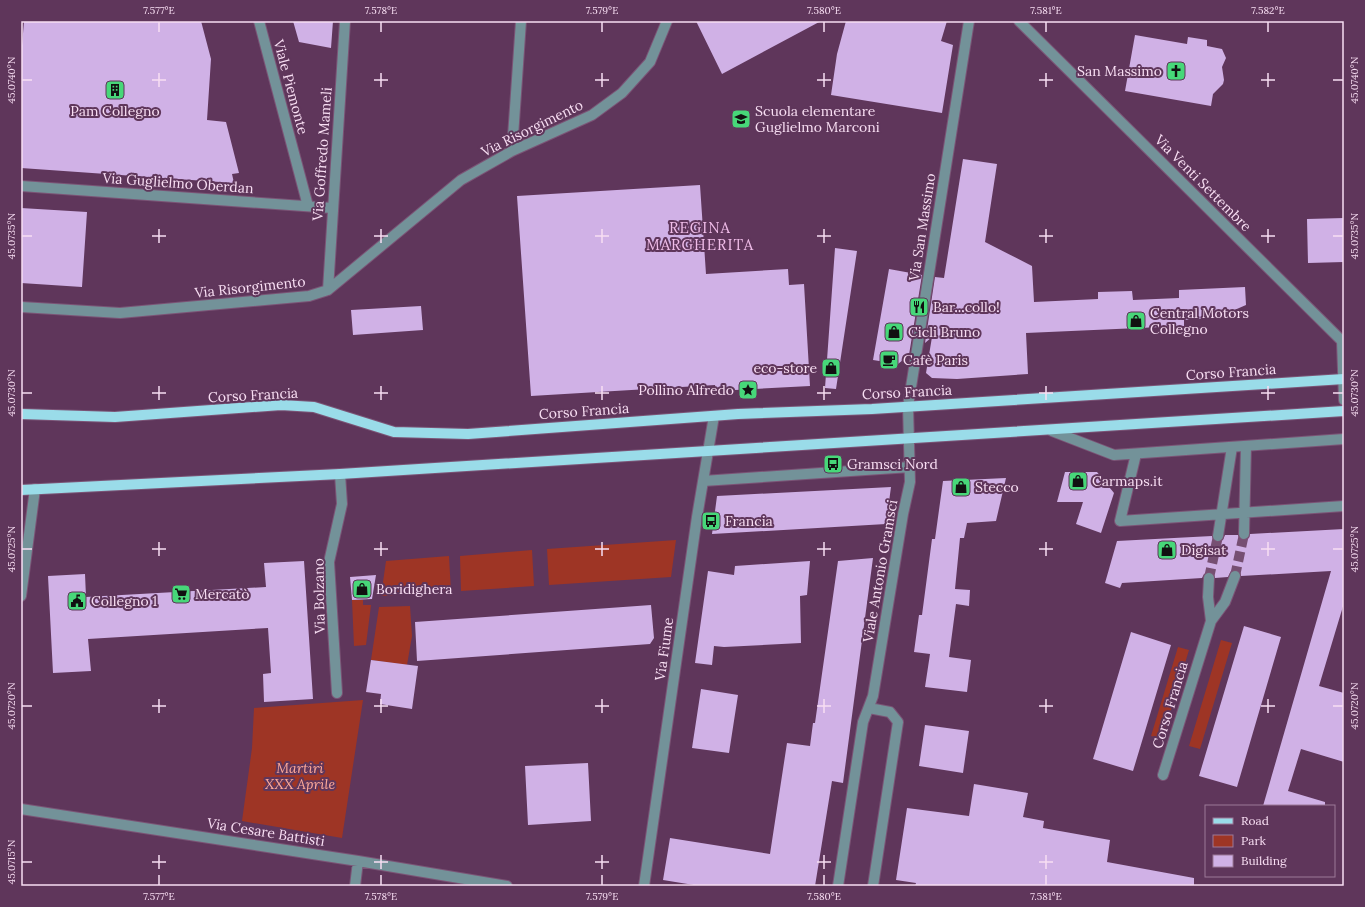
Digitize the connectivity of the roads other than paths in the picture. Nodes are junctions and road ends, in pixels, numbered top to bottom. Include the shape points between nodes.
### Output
1 (259, 21) edge
2 (345, 21) edge
3 (521, 21) edge
4 (667, 21) edge
5 (970, 21) edge
6 (1019, 21) edge
7 (512, 151) junction
8 (21, 186) edge
9 (308, 206) junction
10 (332, 208) junction
11 (328, 290) junction
12 (21, 307) edge
13 (1343, 341) edge
14 (1344, 379) edge
15 (1344, 400) edge
16 (908, 406) junction
17 (1344, 412) edge
18 (21, 414) edge
19 (714, 416) junction
20 (1052, 430) junction
21 (909, 438) junction
22 (1344, 439) edge
23 (1246, 446) junction
24 (1232, 447) junction
25 (708, 451) junction
26 (1136, 454) junction
27 (910, 467) junction
28 (340, 474) junction
29 (703, 481) junction
30 (35, 489) junction
31 (21, 490) edge
32 (1344, 506) edge
33 (1244, 513) junction
34 (1221, 514) junction
35 (1244, 534) tunnel mouth
36 (1218, 536) tunnel mouth
37 (1235, 576) tunnel mouth
38 (1209, 578) tunnel mouth
39 (21, 596) edge
40 (1211, 621) junction
41 (337, 693) dead end
42 (868, 708) junction
43 (1163, 775) dead end
44 (21, 809) edge
45 (358, 861) junction
46 (354, 886) edge
47 (507, 886) edge
48 (644, 886) edge
49 (838, 886) edge
50 (874, 886) edge

1 - 9 street, Viale Piemonte
2 - 10 street, Via Goffredo Mameli
3 - 7 street
4 - 7 street, Via Risorgimento via 650,62 622,93 592,115
5 - 16 street, Via San Massimo
6 - 13 street, Via Venti Settembre
7 - 11 street, Via Risorgimento via 461,180
8 - 9 street, Via Guglielmo Oberdan
9 - 10 street, Via Guglielmo Oberdan
10 - 11 street, Via Goffredo Mameli
11 - 12 street, Via Risorgimento via 309,296 120,312
13 - 14 street, Via Venti Settembre
14 - 15 street, Via Venti Settembre
14 - 16 main road, Corso Francia
16 - 19 main road, Corso Francia
16 - 21 street, Via San Massimo
17 - 20 main road
18 - 19 main road, Corso Francia via 115,417 281,405 314,407 394,432 468,434
19 - 25 street, Via Fiume
20 - 21 main road
20 - 26 street via 1114,455
21 - 25 main road
21 - 27 street, Viale Antonio Gramsci
22 - 23 street
23 - 24 street
23 - 33 street
24 - 26 street
24 - 34 street
25 - 28 main road
25 - 29 street, Via Fiume
26 - 34 street via 1120,521
27 - 29 street
27 - 42 street, Viale Antonio Gramsci via 910,482 873,696
28 - 30 main road
28 - 41 street, Via Bolzano via 342,504 329,562
29 - 48 street, Via Fiume
30 - 31 main road
30 - 39 street
32 - 33 street
33 - 34 street
33 - 35 street
34 - 36 street
37 - 40 street, Corso Francia via 1225,602
38 - 40 street, Corso Francia
40 - 43 street, Corso Francia
42 - 49 street, Viale Antonio Gramsci via 863,722
42 - 50 street via 890,712 898,722
44 - 45 street, Via Cesare Battisti
45 - 46 street
45 - 47 street, Via Cesare Battisti

